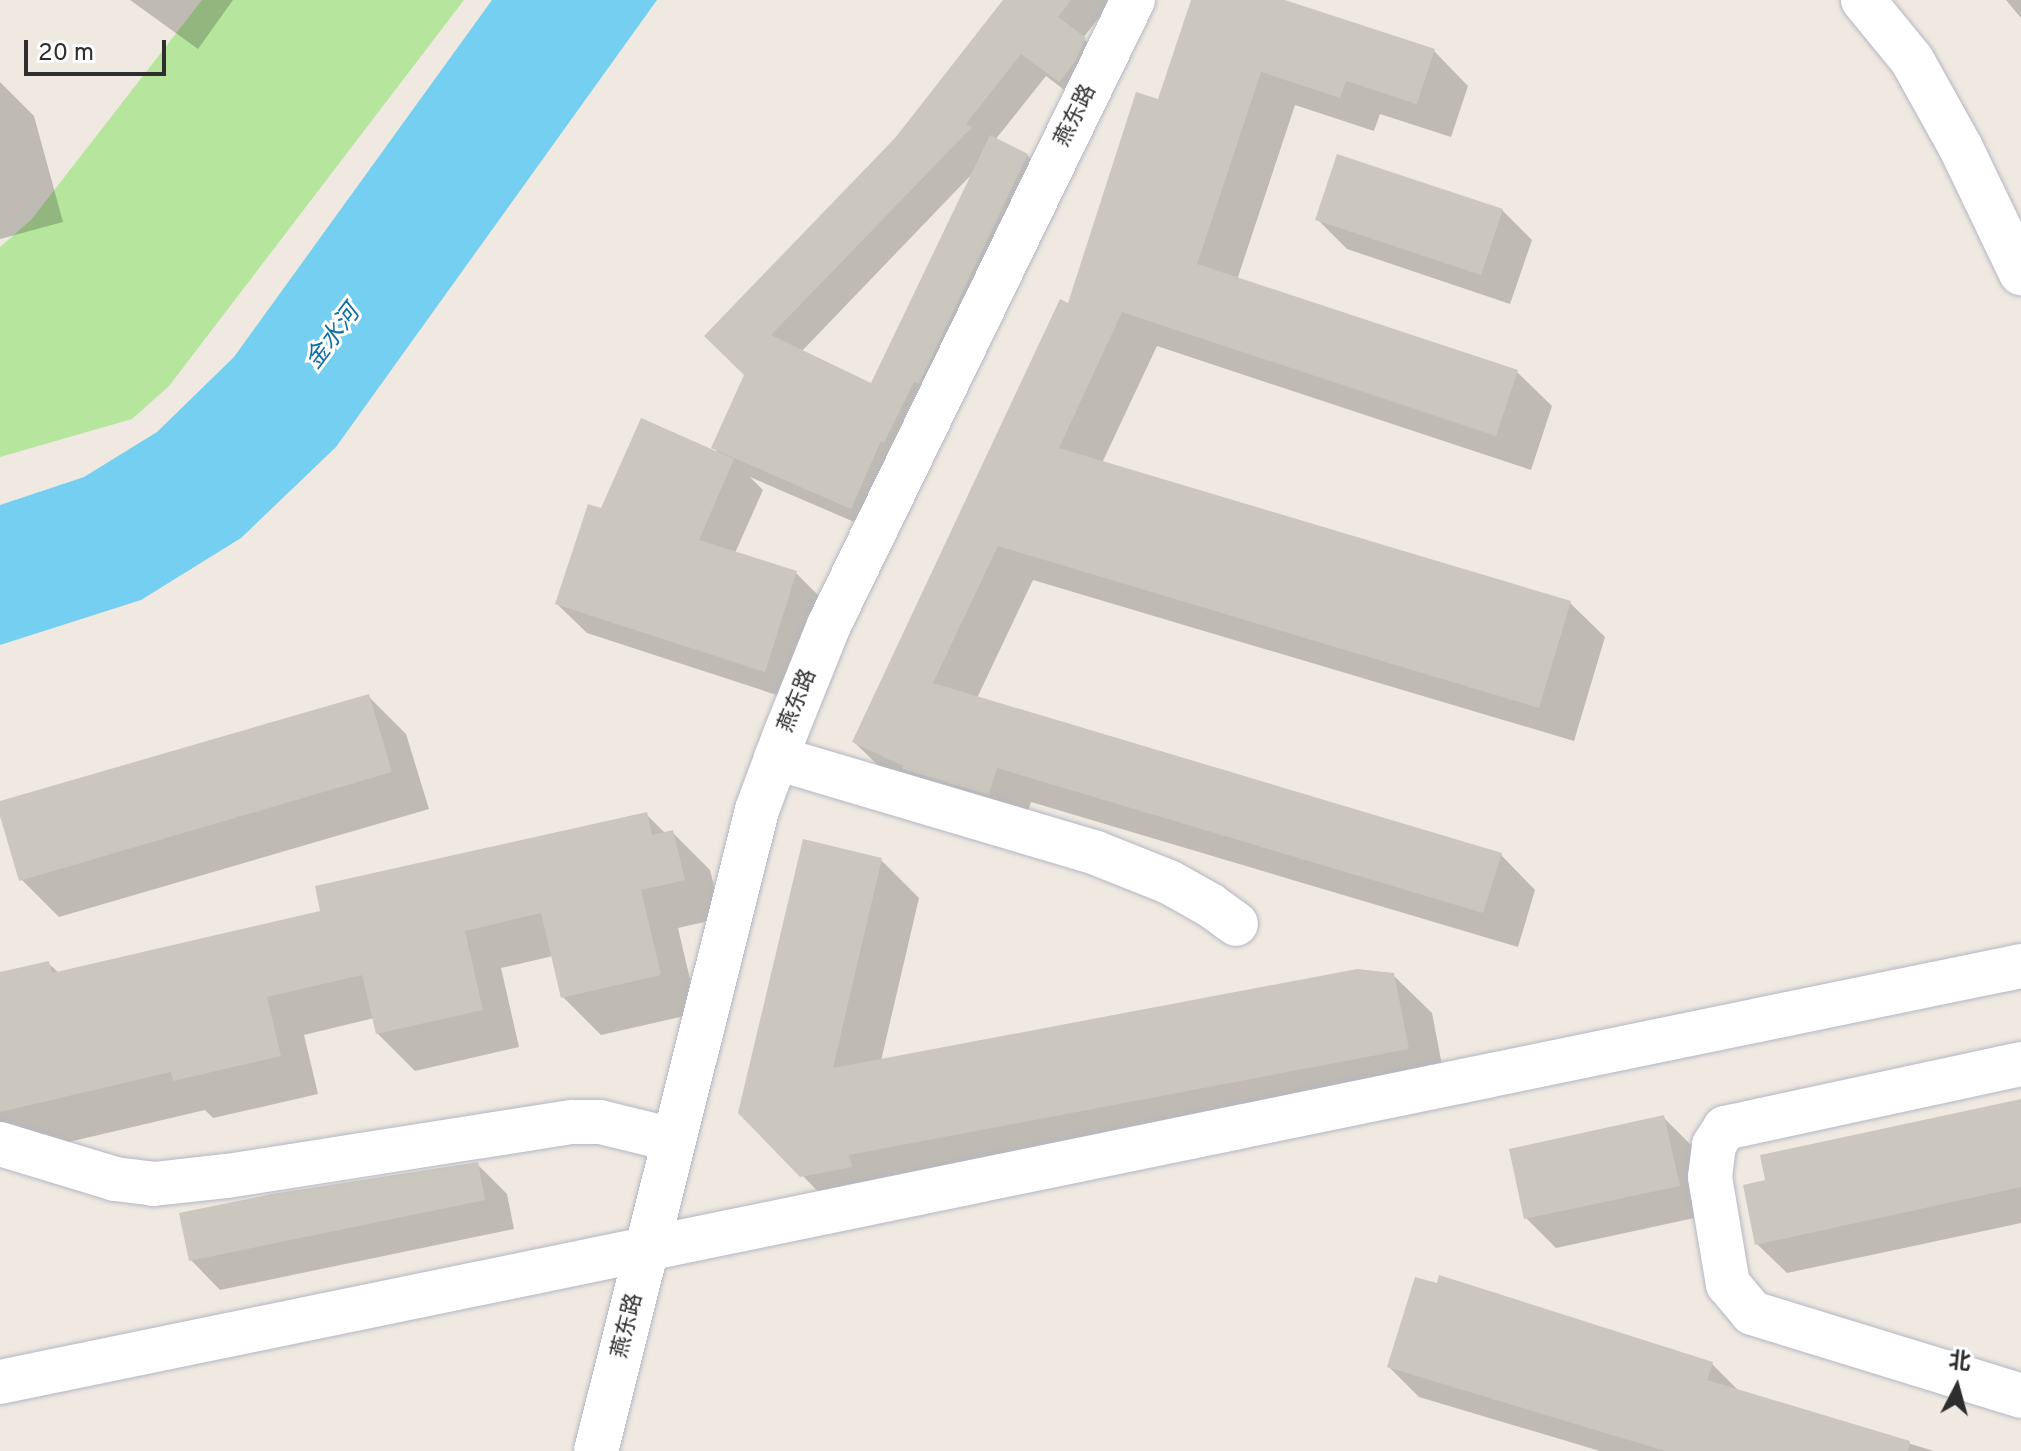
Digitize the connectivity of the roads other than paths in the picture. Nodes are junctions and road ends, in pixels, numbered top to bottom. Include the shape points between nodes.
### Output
1 (1133, 0) edge
2 (1863, 0) edge
3 (2021, 273) edge
4 (776, 758) junction
5 (1236, 924) dead end
6 (2021, 966) edge
7 (2021, 1064) edge
8 (674, 1140) junction
9 (0, 1144) edge
10 (647, 1249) junction
11 (0, 1382) edge
12 (2021, 1396) edge
13 (596, 1451) edge

1 - 4 street, 燕东路 via 829,625
2 - 3 street via 1912,60
4 - 5 street via 1096,853 1169,882
4 - 8 street, 燕东路 via 757,810
6 - 10 street
7 - 12 street via 1725,1128 1714,1145 1710,1177 1728,1284 1752,1313
8 - 9 street via 600,1122 573,1122 154,1184 115,1179
8 - 10 street, 燕东路
10 - 11 street
10 - 13 street, 燕东路

